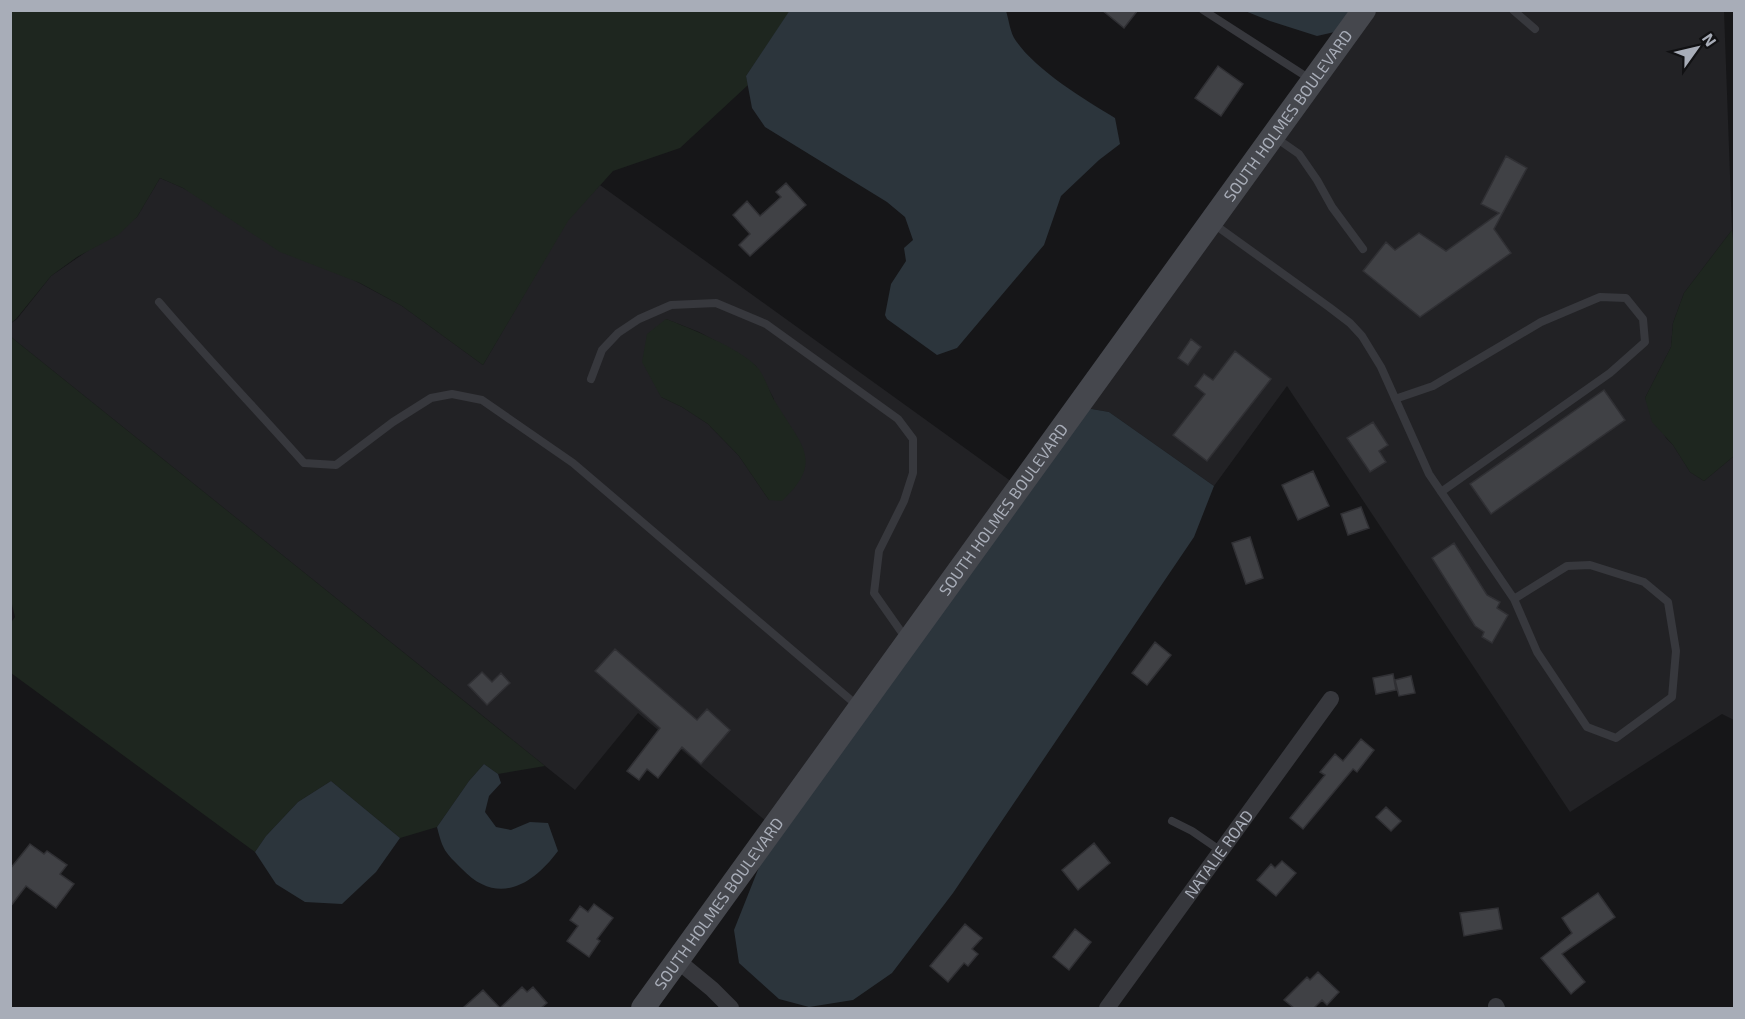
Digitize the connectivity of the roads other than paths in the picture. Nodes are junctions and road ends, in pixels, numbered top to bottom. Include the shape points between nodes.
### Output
1 (1203, 10) edge
2 (1364, 10) edge
3 (1513, 10) edge
4 (1535, 29) dead end
5 (1313, 81) junction
6 (1273, 136) junction
7 (1211, 222) junction
8 (1363, 249) dead end
9 (159, 302) dead end
10 (591, 379) dead end
11 (1395, 399) junction
12 (1441, 492) junction
13 (1514, 599) junction
14 (907, 640) junction
15 (1331, 699) dead end
16 (859, 707) junction
17 (1172, 821) dead end
18 (1221, 851) junction
19 (678, 961) junction
20 (643, 1008) edge
21 (731, 1008) edge
22 (1107, 1008) edge

1 - 5 lane
2 - 5 main road, SOUTH HOLMES BOULEVARD
3 - 4 lane
5 - 6 main road, SOUTH HOLMES BOULEVARD
6 - 7 main road, SOUTH HOLMES BOULEVARD
6 - 8 lane via 1299,154
7 - 11 lane via 1350,323 1371,349
7 - 14 main road, SOUTH HOLMES BOULEVARD
9 - 16 lane via 304,463 336,465 431,398 452,394 482,400 573,463
10 - 14 lane via 602,350 639,319 671,305 716,303 766,324 898,419 913,439 913,473 879,551 874,593
11 - 12 lane
11 - 12 lane via 1433,386 1541,322 1600,297 1626,298 1643,320 1645,342 1610,373
12 - 13 lane
13 - 13 lane via 1538,652 1587,727 1616,738 1672,698 1676,651 1668,602 1644,582 1590,565 1567,566
14 - 16 main road, SOUTH HOLMES BOULEVARD
15 - 18 street, NATALIE ROAD
16 - 19 main road, SOUTH HOLMES BOULEVARD
17 - 18 lane
18 - 22 street, NATALIE ROAD
19 - 20 main road, SOUTH HOLMES BOULEVARD
19 - 21 street

